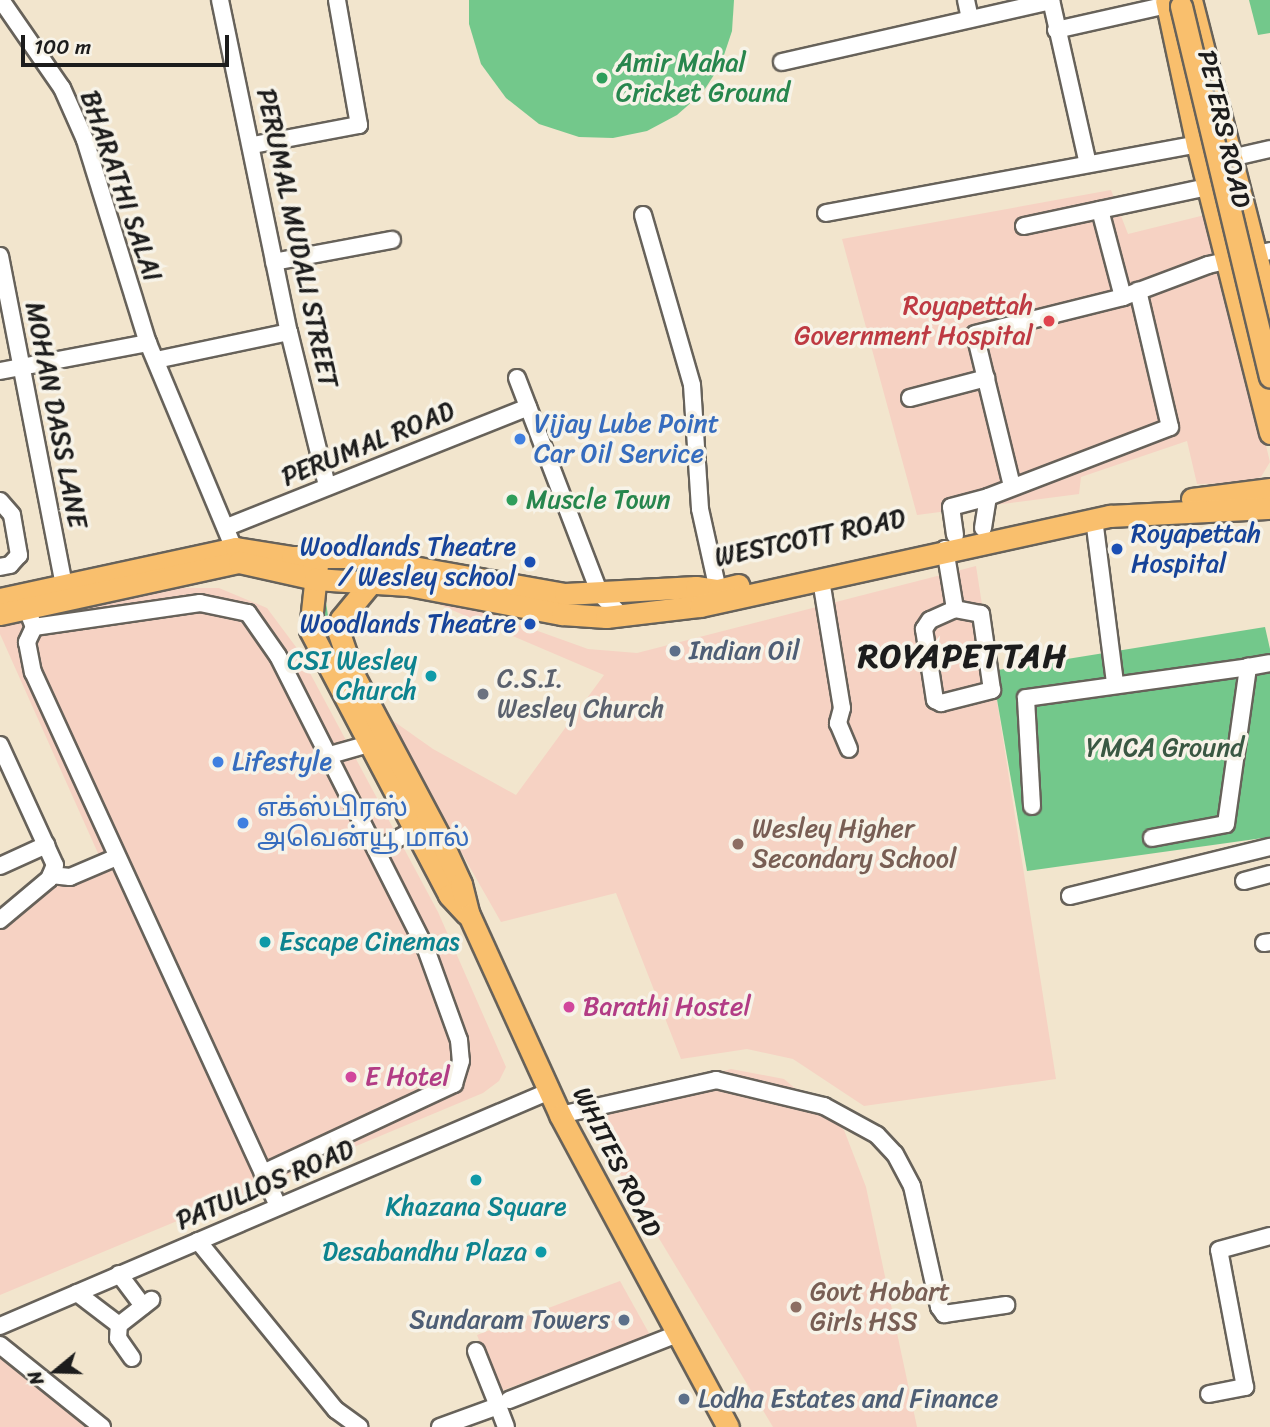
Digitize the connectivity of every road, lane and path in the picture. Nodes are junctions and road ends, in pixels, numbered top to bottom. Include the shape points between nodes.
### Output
1 (1, 0) edge
2 (220, 0) edge
3 (337, 0) edge
4 (966, 0) edge
5 (1113, 0) edge
6 (1051, 1) edge
7 (1177, 2) edge
8 (1117, 17) junction
9 (971, 19) junction
10 (1056, 30) junction
11 (782, 62) dead end
12 (1196, 144) junction
13 (253, 145) junction
14 (1270, 149) edge
15 (1231, 158) junction
16 (1088, 164) junction
17 (1207, 187) junction
18 (1100, 210) junction
19 (825, 213) dead end
20 (643, 215) dead end
21 (1024, 226) dead end
22 (391, 240) dead end
23 (1263, 253) edge
24 (0, 256) edge
25 (1226, 260) junction
26 (274, 262) junction
27 (1130, 294) junction
28 (1270, 310) edge
29 (289, 332) junction
30 (148, 343) junction
31 (156, 360) junction
32 (22, 370) junction
33 (0, 371) edge
34 (1270, 376) edge
35 (517, 378) dead end
36 (986, 378) junction
37 (910, 398) dead end
38 (528, 407) junction
39 (1270, 433) edge
40 (327, 486) junction
41 (1012, 486) junction
42 (1270, 489) edge
43 (988, 497) junction
44 (0, 501) edge
45 (1270, 508) edge
46 (1094, 519) junction
47 (227, 527) junction
48 (983, 528) junction
49 (950, 542) junction
50 (237, 555) junction
51 (318, 556) junction
52 (0, 567) edge
53 (315, 579) junction
54 (821, 580) junction
55 (64, 584) junction
56 (369, 585) junction
57 (718, 590) junction
58 (600, 594) junction
59 (0, 599) edge
60 (956, 609) junction
61 (0, 614) edge
62 (621, 615) junction
63 (30, 618) junction
64 (1270, 663) edge
65 (1248, 667) junction
66 (1115, 683) junction
67 (369, 744) junction
68 (0, 745) edge
69 (849, 749) dead end
70 (330, 755) junction
71 (1032, 806) dead end
72 (415, 829) junction
73 (1152, 838) dead end
74 (46, 845) junction
75 (1270, 847) edge
76 (377, 850) junction
77 (117, 857) junction
78 (0, 866) edge
79 (1270, 874) edge
80 (51, 875) junction
81 (1244, 881) dead end
82 (1070, 896) dead end
83 (469, 915) junction
84 (0, 920) edge
85 (550, 1091) junction
86 (560, 1115) junction
87 (263, 1173) junction
88 (278, 1206) junction
89 (1270, 1236) edge
90 (198, 1241) junction
91 (119, 1274) junction
92 (77, 1293) junction
93 (1006, 1305) dead end
94 (119, 1325) junction
95 (0, 1326) edge
96 (676, 1335) junction
97 (0, 1345) edge
98 (476, 1351) dead end
99 (132, 1358) dead end
100 (1209, 1394) dead end
101 (504, 1403) junction
102 (102, 1427) edge
103 (359, 1427) edge
104 (440, 1427) edge
105 (506, 1427) edge
106 (728, 1427) edge

1 - 30 street, BHARATHI SALAI via 62,88 85,140
2 - 13 street, PERUMAL MUDALI STREET
3 - 13 street via 359,125
4 - 9 street
5 - 8 street
6 - 9 street
6 - 10 street
7 - 8 street
7 - 12 main road, PETERS ROAD
7 - 15 main road, PETERS ROAD
7 - 34 main road, bridge
8 - 10 street
9 - 11 street
10 - 16 street
12 - 16 street
12 - 17 main road, PETERS ROAD
13 - 26 street, PERUMAL MUDALI STREET
14 - 15 street
15 - 23 main road, PETERS ROAD
16 - 19 street
17 - 18 street
17 - 25 main road, PETERS ROAD
18 - 21 street
18 - 27 street
20 - 57 street via 692,384 700,509
22 - 26 street
23 - 25 street
23 - 28 main road, PETERS ROAD
24 - 32 street, MOHAN DASS LANE
25 - 27 street
25 - 39 main road, PETERS ROAD
26 - 29 street, PERUMAL MUDALI STREET
27 - 36 street via 975,334
27 - 41 street via 1170,427
29 - 31 street
29 - 40 street, PERUMAL MUDALI STREET
30 - 31 street, BHARATHI SALAI
30 - 32 street
31 - 47 street, BHARATHI SALAI
32 - 33 street
32 - 55 street, MOHAN DASS LANE
35 - 38 street
36 - 37 street
36 - 41 street
38 - 40 street, PERUMAL ROAD
38 - 58 street
40 - 47 street, PERUMAL ROAD
41 - 43 street
42 - 48 main road, WESTCOTT ROAD
43 - 48 street
43 - 49 street via 951,507
44 - 52 street via 12,515 19,555 10,565
45 - 46 main road, WESTCOTT ROAD
46 - 49 main road, WESTCOTT ROAD
46 - 66 street
47 - 50 street, BHARATHI SALAI
48 - 49 main road, WESTCOTT ROAD
49 - 54 main road, WESTCOTT ROAD
49 - 57 main road, WESTCOTT ROAD
49 - 60 street
50 - 51 main road, WESTCOTT ROAD
50 - 53 main road, WESTCOTT ROAD
50 - 55 main road
50 - 63 main road
51 - 53 main road
51 - 58 main road, WESTCOTT ROAD via 357,557 565,594
53 - 56 main road, WESTCOTT ROAD
53 - 67 main road, WHITES ROAD via 310,629
54 - 62 main road, WESTCOTT ROAD via 700,606
54 - 69 street via 842,708 838,723
55 - 59 main road
56 - 62 main road, WESTCOTT ROAD via 408,585 562,614
56 - 83 main road, WHITES ROAD via 341,619 343,649 439,836 461,884
57 - 58 main road, WESTCOTT ROAD via 696,587
58 - 62 street
60 - 60 street via 930,620 924,629 935,699 941,703 992,690 981,614
61 - 63 main road
63 - 70 street via 200,603 247,613 278,656
63 - 77 street via 27,642 33,672
64 - 65 street
65 - 66 street
65 - 73 street via 1226,824
66 - 71 street via 1025,700
67 - 70 street
67 - 72 main road, WHITES ROAD
68 - 74 street
70 - 76 street
72 - 76 street
72 - 83 main road, WHITES ROAD via 449,895
74 - 78 street
74 - 80 street via 55,865
75 - 82 street
76 - 87 street via 447,1003 461,1061 454,1084
77 - 80 street via 70,877
77 - 87 street
79 - 81 street
80 - 84 street
83 - 85 main road, WHITES ROAD
85 - 86 main road, WHITES ROAD
85 - 88 street, PATULLOS ROAD
86 - 93 street via 716,1080 824,1106 877,1135 895,1154 912,1186 944,1314
86 - 96 main road, WHITES ROAD
87 - 88 street
88 - 90 street, PATULLOS ROAD
89 - 100 street via 1219,1250 1245,1387
90 - 91 street, PATULLOS ROAD
90 - 103 street via 336,1410
91 - 92 street, PATULLOS ROAD
91 - 94 street via 147,1303
92 - 94 street
92 - 95 street, PATULLOS ROAD
94 - 99 street via 118,1338
96 - 101 street
96 - 106 main road, WHITES ROAD
97 - 102 street
98 - 101 street
101 - 104 street
101 - 105 street

